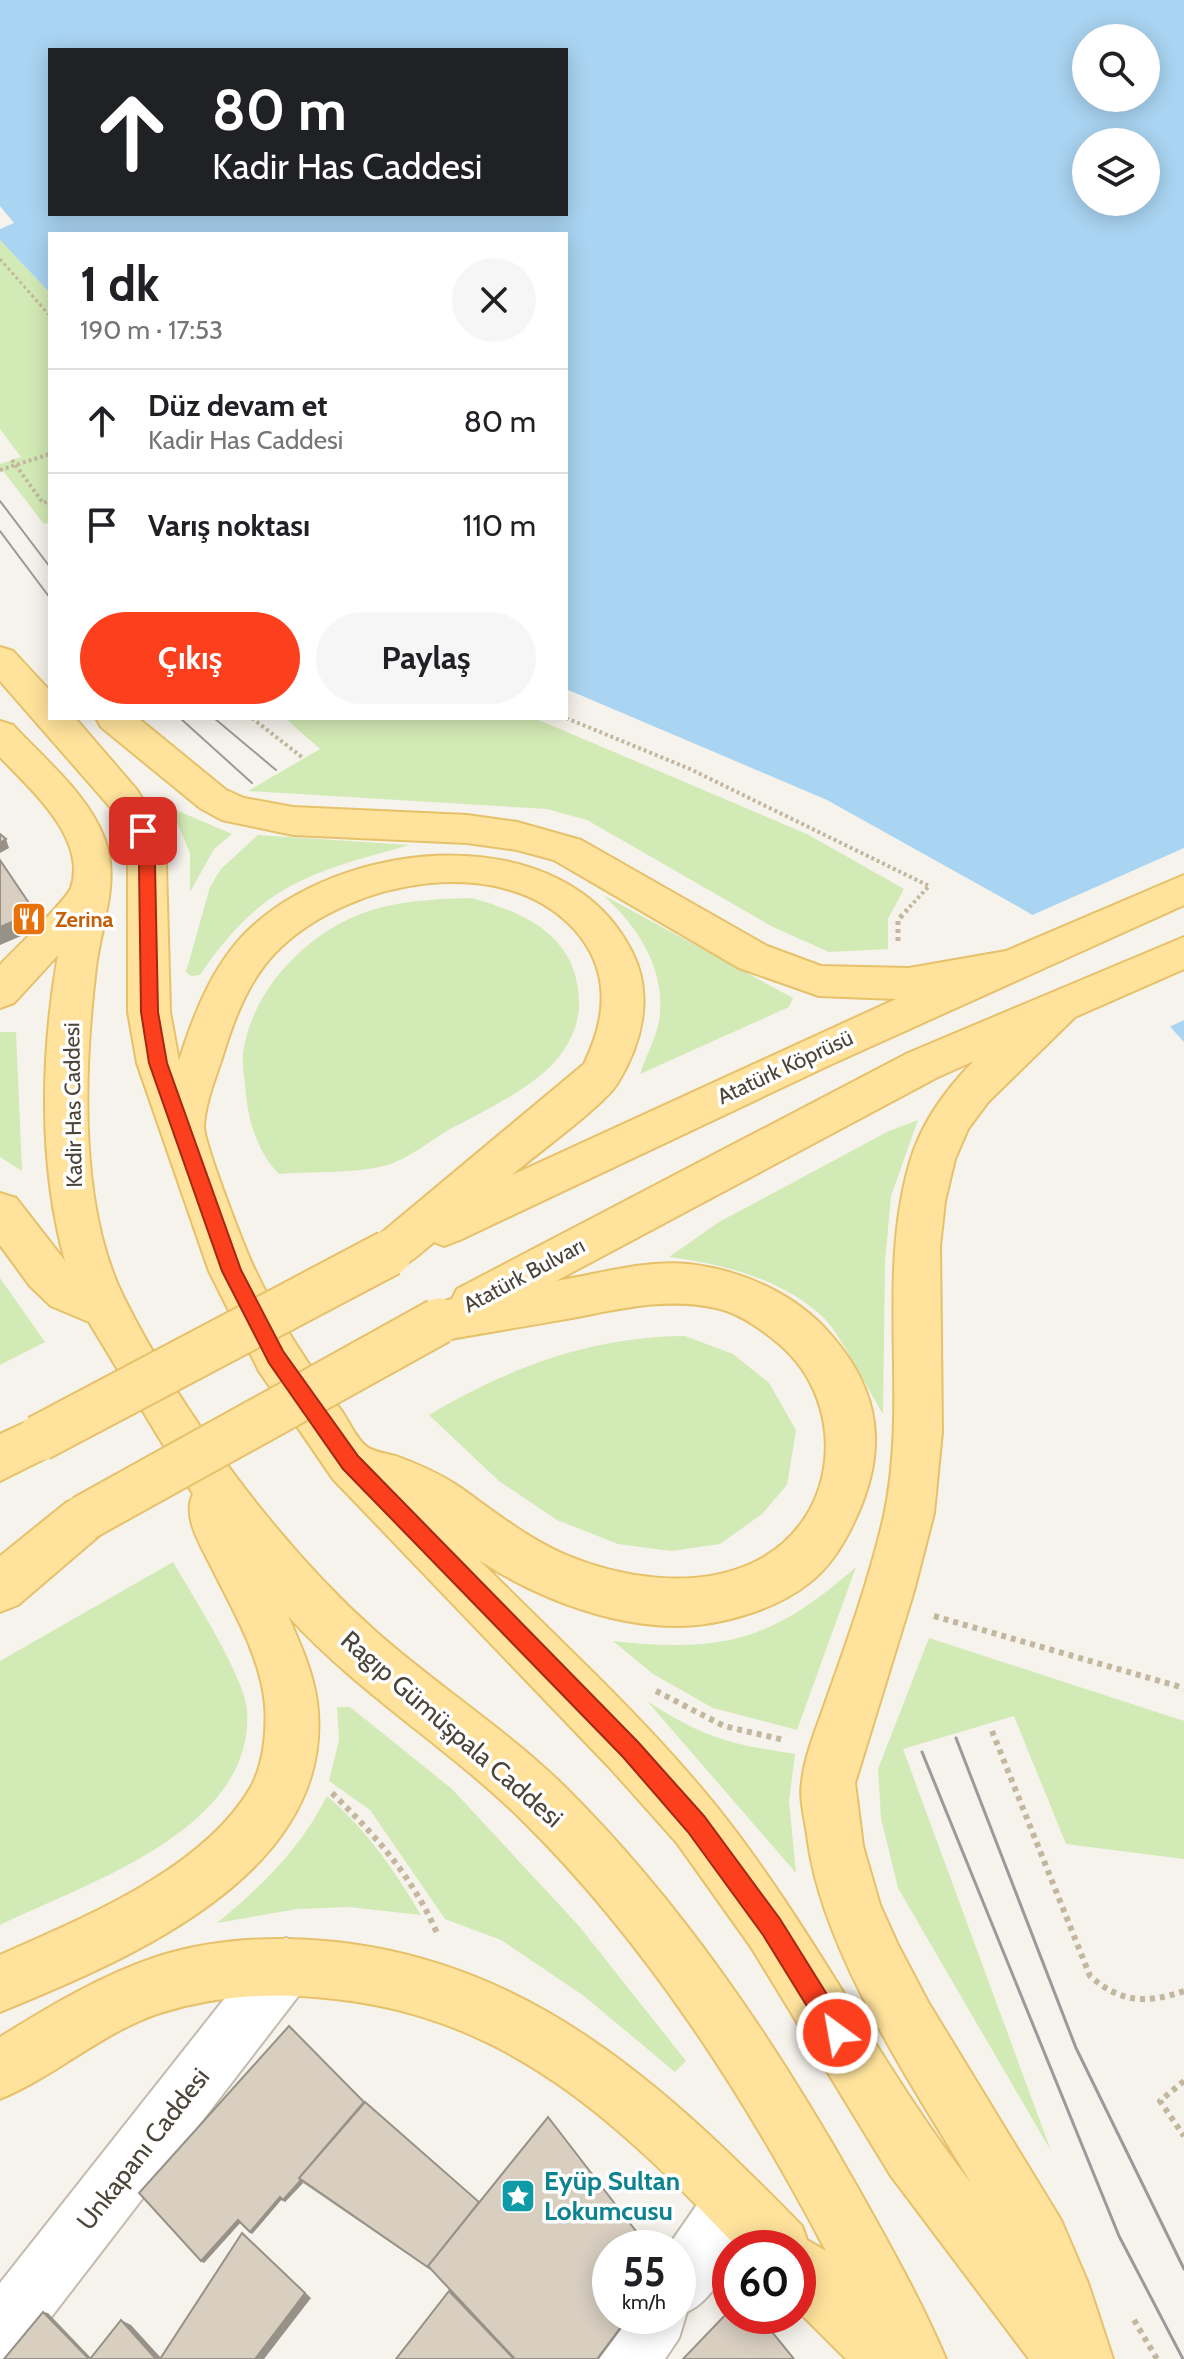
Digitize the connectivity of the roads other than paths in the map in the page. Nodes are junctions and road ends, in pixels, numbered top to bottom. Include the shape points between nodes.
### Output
1 (0, 634) edge
2 (0, 659) edge
3 (48, 666) edge
4 (48, 712) edge
5 (55, 720) edge
6 (116, 720) edge
7 (0, 734) edge
8 (1184, 889) edge
9 (88, 895) junction
10 (1184, 952) edge
11 (1018, 964) junction
12 (0, 992) edge
13 (1059, 1008) junction
14 (181, 1131) junction
15 (0, 1211) edge
16 (389, 1253) junction
17 (105, 1308) junction
18 (439, 1321) junction
19 (13, 1448) edge
20 (350, 1463) junction
21 (208, 1473) junction
22 (84, 1518) junction
23 (0, 1563) edge
24 (0, 1588) edge
25 (286, 1966) junction
26 (0, 1984) edge
27 (0, 2070) edge
28 (735, 2201) junction
29 (763, 2230) edge
30 (696, 2258) edge
31 (816, 2285) edge
32 (0, 2333) edge
33 (645, 2334) edge
34 (628, 2359) edge
35 (890, 2359) edge
36 (914, 2359) edge
37 (1068, 2359) edge
38 (1084, 2359) edge

1 - 3 main road
2 - 4 main road
5 - 14 main road via 124,799 143,831 149,1012 158,1063
6 - 11 main road via 213,799 235,810 293,821 467,829 567,850 753,957 819,981 909,984
7 - 9 main road, Kadir Has Caddesi via 75,819 88,845
8 - 11 main road, Atatürk Köprüsü
9 - 12 main road
9 - 17 main road, Kadir Has Caddesi via 70,1018 70,1129 79,1236
10 - 13 main road
11 - 16 main road, Atatürk Köprüsü
13 - 18 main road, Atatürk Bulvarı via 923,1065
13 - 38 main road via 964,1101 948,1124 930,1170 918,1250 915,1472 903,1546 828,1783 833,1833 851,1898 884,1979 1040,2244
14 - 16 main road via 217,1008 249,956 283,923 326,899 425,869 478,870 527,881 561,897 595,923 617,954 626,987 615,1051 600,1075
14 - 20 main road via 232,1271 276,1357
15 - 17 main road via 67,1292
16 - 19 main road, bridge
17 - 21 main road, Kadir Has Caddesi
18 - 20 main road via 654,1283 693,1284 748,1298 792,1323 827,1362 850,1411 853,1451 845,1495 791,1569 710,1600 668,1602 626,1597 513,1554 415,1486
18 - 22 main road, Atatürk Bulvarı, bridge
20 - 37 main road via 696,1824 771,1927 912,2155
21 - 26 main road via 217,1525 276,1647 291,1705 287,1772 276,1800 251,1835 215,1870 142,1915
21 - 36 main road, Ragıp Gümüşpala Caddesi via 254,1539 310,1604 522,1784 673,1949 811,2166
22 - 23 main road, Atatürk Bulvarı
22 - 24 main road
25 - 27 main road via 218,1969 137,1993
25 - 28 main road via 351,1968 436,1987 534,2032 646,2114
25 - 32 street, Unkapanı Caddesi
28 - 29 main road
28 - 30 street
31 - 35 main road
33 - 34 street

